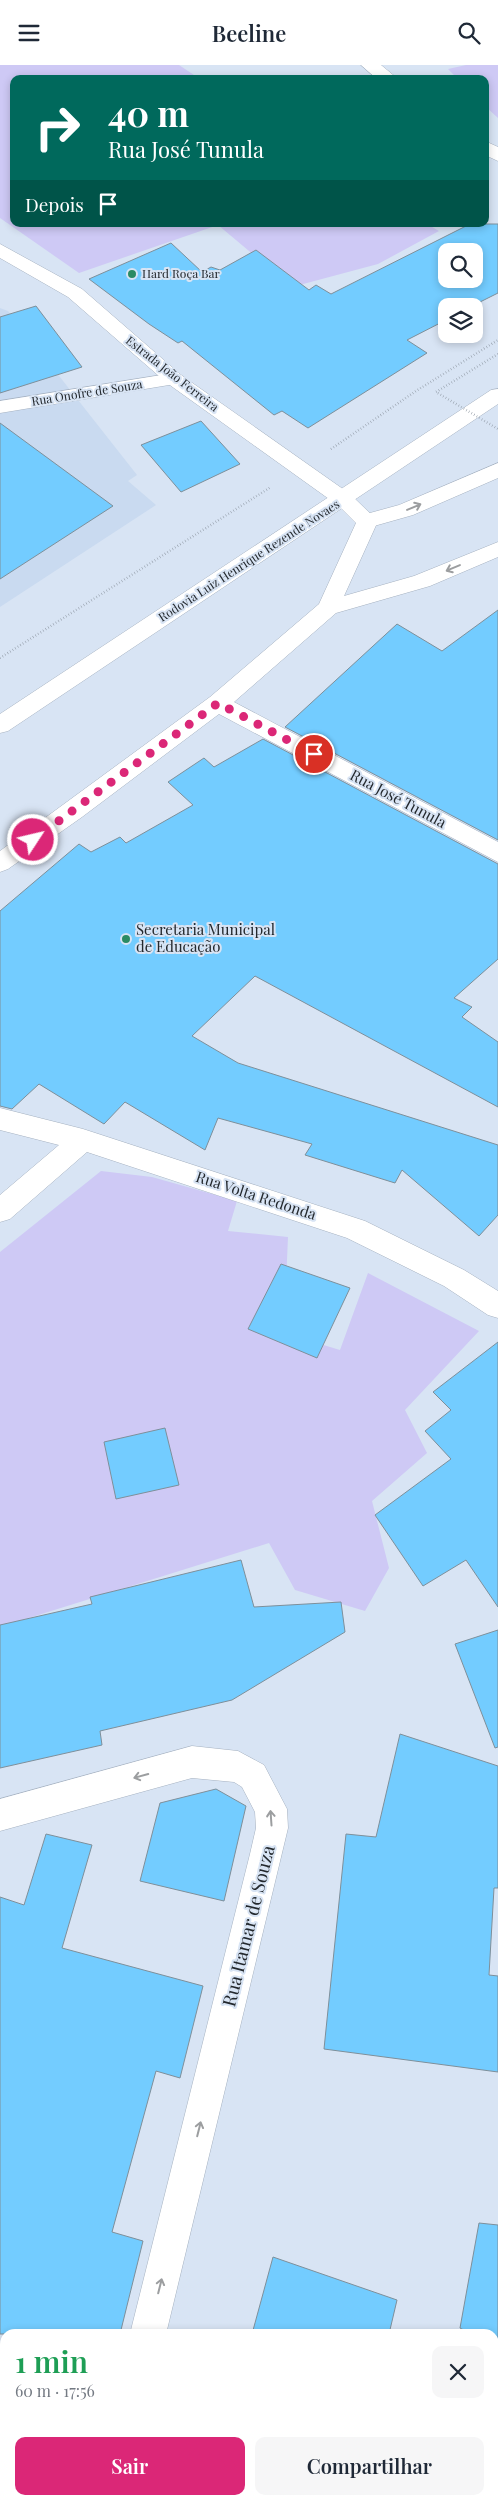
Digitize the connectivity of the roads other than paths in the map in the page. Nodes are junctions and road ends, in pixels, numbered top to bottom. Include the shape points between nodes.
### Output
1 (370, 65) edge
2 (384, 75) edge
3 (0, 251) edge
4 (174, 379) junction
5 (498, 395) edge
6 (0, 407) edge
7 (498, 470) edge
8 (343, 499) junction
9 (367, 521) junction
10 (498, 549) edge
11 (328, 608) junction
12 (218, 703) junction
13 (0, 725) edge
14 (498, 853) edge
15 (0, 863) edge
16 (0, 1119) edge
17 (84, 1141) junction
18 (0, 1211) edge
19 (498, 1306) edge
20 (0, 1815) edge
21 (149, 2329) edge

1 - 2 main road
3 - 4 main road, Estrada João Ferreira via 75,293
4 - 6 main road, Rua Onofre de Souza
4 - 8 main road, Estrada João Ferreira
5 - 8 main road, Rodovia Luiz Henrique Rezende Novaes
9 -> 7 main road via 406,510
8 - 9 main road, Estrada João Ferreira
8 - 13 main road, Rodovia Luiz Henrique Rezende Novaes
9 - 11 main road
10 -> 11 main road via 422,581
11 - 12 main road
12 - 14 main road, Rua José Tunula
12 - 15 main road
16 - 17 main road, Rua Volta Redonda
17 - 18 main road
17 - 19 main road, Rua Volta Redonda via 355,1229 454,1278
21 -> 20 main road, Rua Itamar de Souza via 266,1854 272,1828 271,1809 253,1776 238,1767 192,1762

